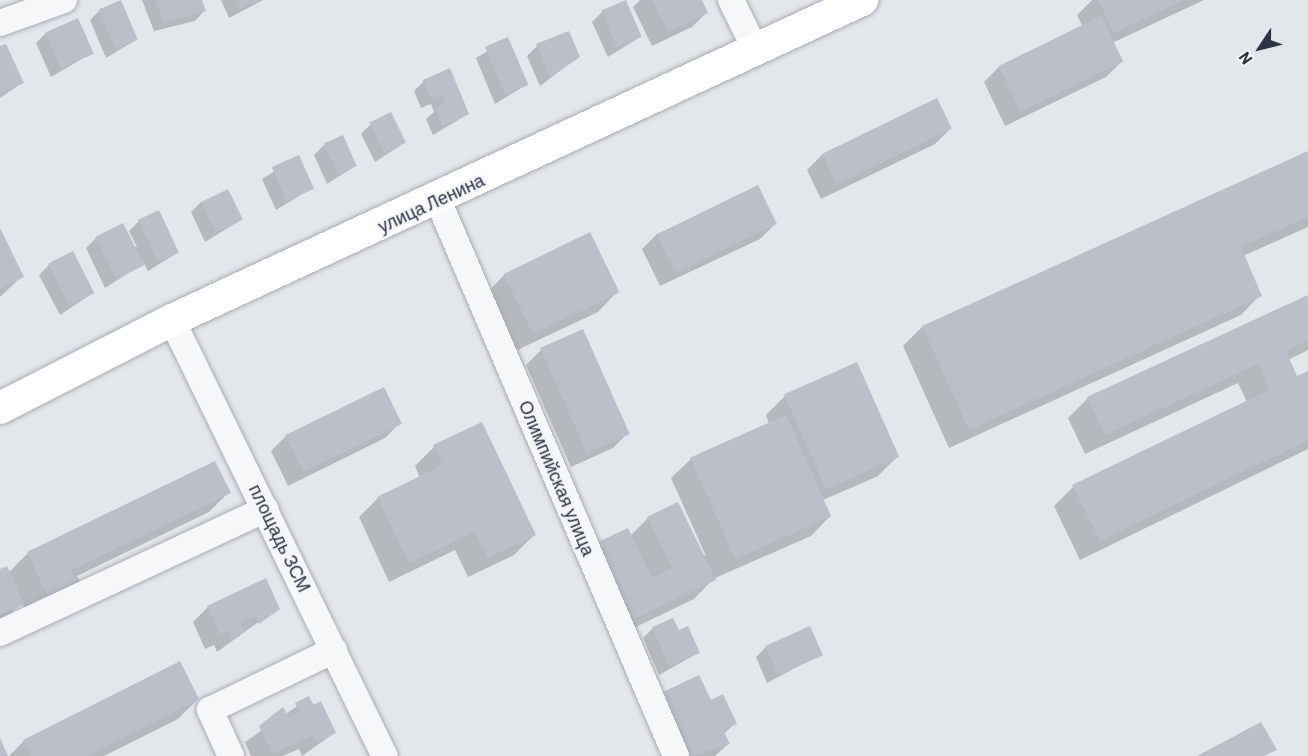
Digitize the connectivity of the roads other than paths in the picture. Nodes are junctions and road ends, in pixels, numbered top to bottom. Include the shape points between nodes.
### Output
1 (64, 0) edge
2 (732, 0) edge
3 (862, 0) edge
4 (0, 23) edge
5 (755, 49) junction
6 (438, 200) junction
7 (172, 320) junction
8 (0, 408) edge
9 (266, 509) junction
10 (0, 633) edge
11 (334, 650) junction
12 (231, 756) edge
13 (385, 756) edge
14 (676, 756) edge

1 - 4 street
2 - 5 street
3 - 5 main road, улица Ленина
5 - 6 main road, улица Ленина
6 - 7 main road, улица Ленина
6 - 14 street, Олимпийская улица
7 - 8 main road, улица Ленина
7 - 9 street, площадь ЗСМ
9 - 10 street
9 - 11 street, площадь ЗСМ
11 - 12 street via 210,710
11 - 13 street, площадь ЗСМ

